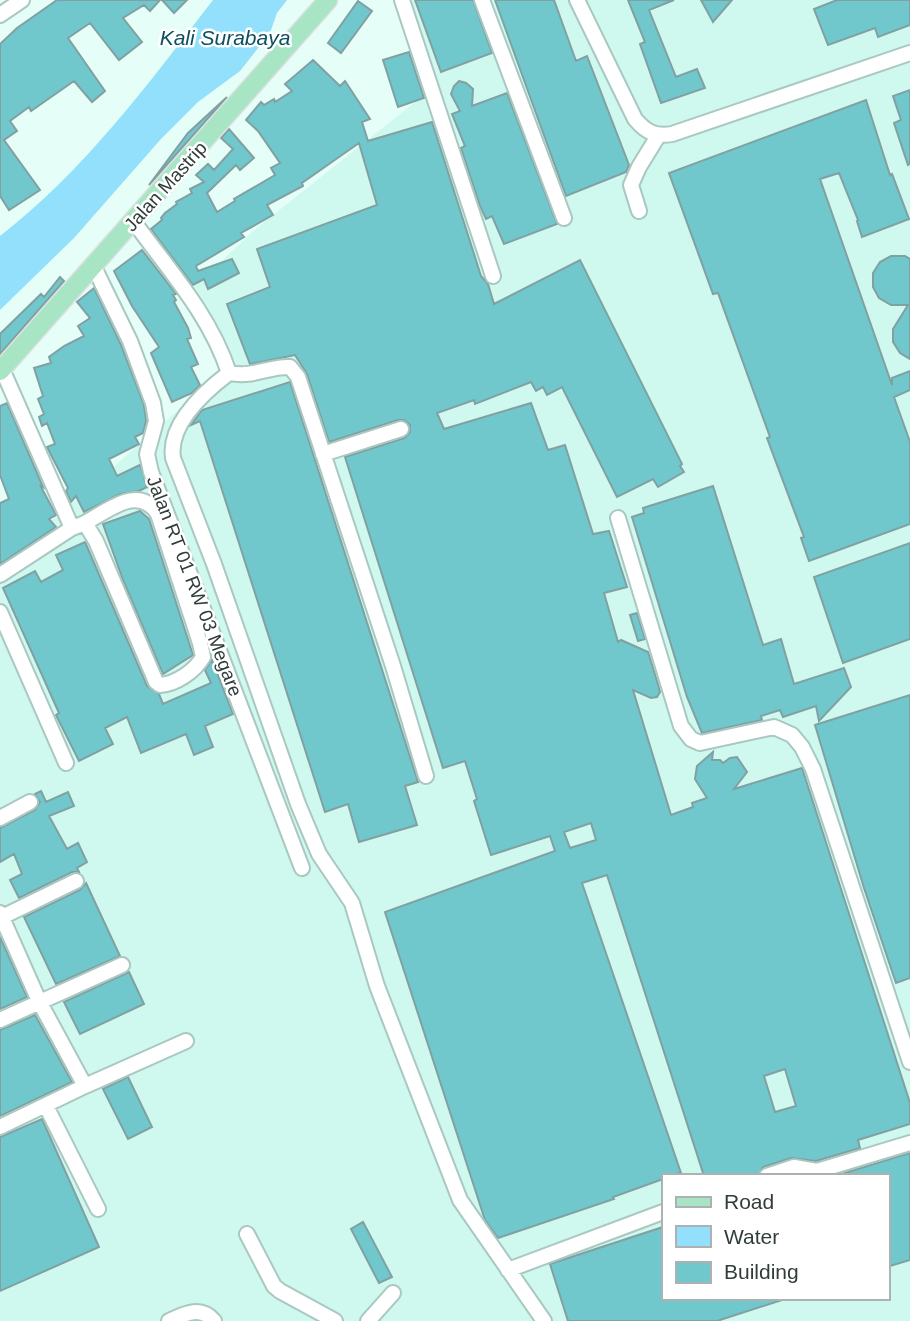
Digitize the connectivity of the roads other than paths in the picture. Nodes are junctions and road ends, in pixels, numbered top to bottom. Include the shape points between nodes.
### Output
1 (22, 0) edge
2 (328, 0) edge
3 (402, 0) edge
4 (482, 0) edge
5 (577, 0) edge
6 (0, 15) edge
7 (910, 53) edge
8 (658, 136) junction
9 (639, 211) dead end
10 (565, 218) dead end
11 (134, 222) junction
12 (93, 265) junction
13 (493, 276) dead end
14 (1, 370) edge
15 (229, 373) junction
16 (401, 429) dead end
17 (323, 454) junction
18 (618, 518) dead end
19 (79, 525) junction
20 (0, 575) edge
21 (0, 612) edge
22 (66, 763) dead end
23 (426, 776) dead end
24 (30, 803) dead end
25 (0, 818) edge
26 (302, 868) dead end
27 (76, 881) dead end
28 (1, 916) edge
29 (122, 965) dead end
30 (39, 1001) junction
31 (0, 1020) edge
32 (186, 1041) dead end
33 (910, 1062) edge
34 (85, 1086) junction
35 (46, 1106) junction
36 (0, 1126) edge
37 (910, 1143) edge
38 (773, 1174) edge
39 (98, 1209) dead end
40 (662, 1212) edge
41 (247, 1234) dead end
42 (509, 1270) junction
43 (393, 1293) dead end
44 (169, 1321) edge
45 (214, 1321) edge
46 (335, 1321) edge
47 (368, 1321) edge
48 (544, 1321) edge

1 - 6 street
2 - 11 main road, Jalan Mastrip
3 - 13 street
4 - 10 street
5 - 8 street via 635,119
7 - 8 street
8 - 9 street via 631,185
11 - 12 main road, Jalan Mastrip
11 - 15 street via 196,305
12 - 14 main road, Jalan Mastrip
12 - 26 street, Jalan RT 01 RW 03 Megare via 130,341 153,403 156,421 148,454 152,472
14 - 19 street
15 - 17 street via 249,375 282,367 294,370
15 - 42 street via 207,391 178,427 171,446 173,458 298,804 319,854 352,903 377,986 460,1200
16 - 17 street
17 - 23 street
18 - 33 street via 681,726 691,740 700,743 774,727 792,735 802,747
19 - 19 street via 96,541 156,682 166,685 191,671 203,657 200,643 151,502 138,498
19 - 20 street
21 - 22 street
24 - 25 street
27 - 28 street
28 - 30 street
29 - 30 street
30 - 31 street
30 - 34 street
32 - 34 street
34 - 35 street
35 - 36 street
35 - 39 street
37 - 38 street via 817,1171 794,1167
40 - 42 street
41 - 46 street via 274,1286
42 - 48 street
43 - 47 street
44 - 45 street via 201,1311

